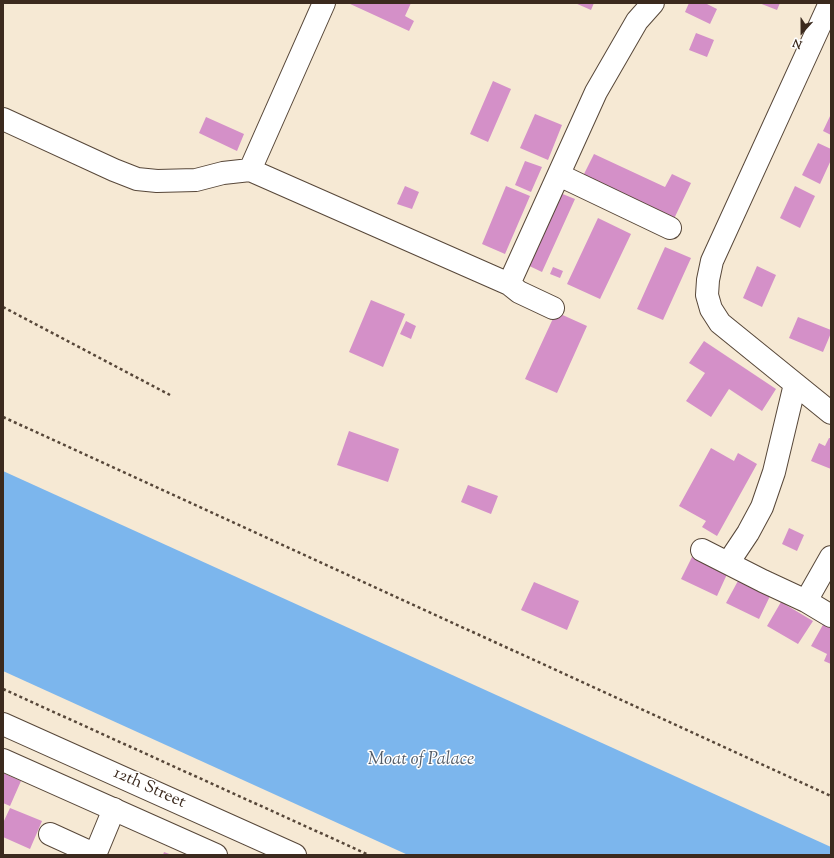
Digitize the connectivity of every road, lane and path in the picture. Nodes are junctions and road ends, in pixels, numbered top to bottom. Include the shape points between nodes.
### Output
1 (653, 3) edge
2 (830, 3) edge
3 (318, 5) edge
4 (3, 119) edge
5 (250, 170) junction
6 (559, 175) junction
7 (670, 228) dead end
8 (509, 284) junction
9 (3, 307) edge
10 (553, 308) dead end
11 (795, 384) junction
12 (170, 395) dead end
13 (831, 413) edge
14 (3, 418) edge
15 (702, 550) dead end
16 (831, 557) edge
17 (728, 563) junction
18 (806, 601) junction
19 (831, 616) edge
20 (3, 689) edge
21 (3, 724) edge
22 (3, 760) edge
23 (831, 796) edge
24 (114, 809) junction
25 (50, 834) dead end
26 (96, 855) edge
27 (216, 855) edge
28 (295, 855) edge
29 (369, 855) edge

1 - 6 main road via 637,21 596,92
2 - 11 main road via 712,261 708,280 707,295 711,309 720,323
3 - 5 main road
4 - 5 main road via 137,179 196,180
5 - 8 main road
6 - 7 main road
6 - 8 main road
8 - 10 main road via 519,292
9 - 12 path
11 - 13 main road
11 - 17 main road via 774,472 762,508
14 - 23 path
15 - 17 main road
16 - 18 main road
17 - 18 main road
18 - 19 main road
20 - 29 path
21 - 28 main road, 12th Street
22 - 24 main road, 12th Street
24 - 26 main road
24 - 27 main road, 12th Street
25 - 26 main road

